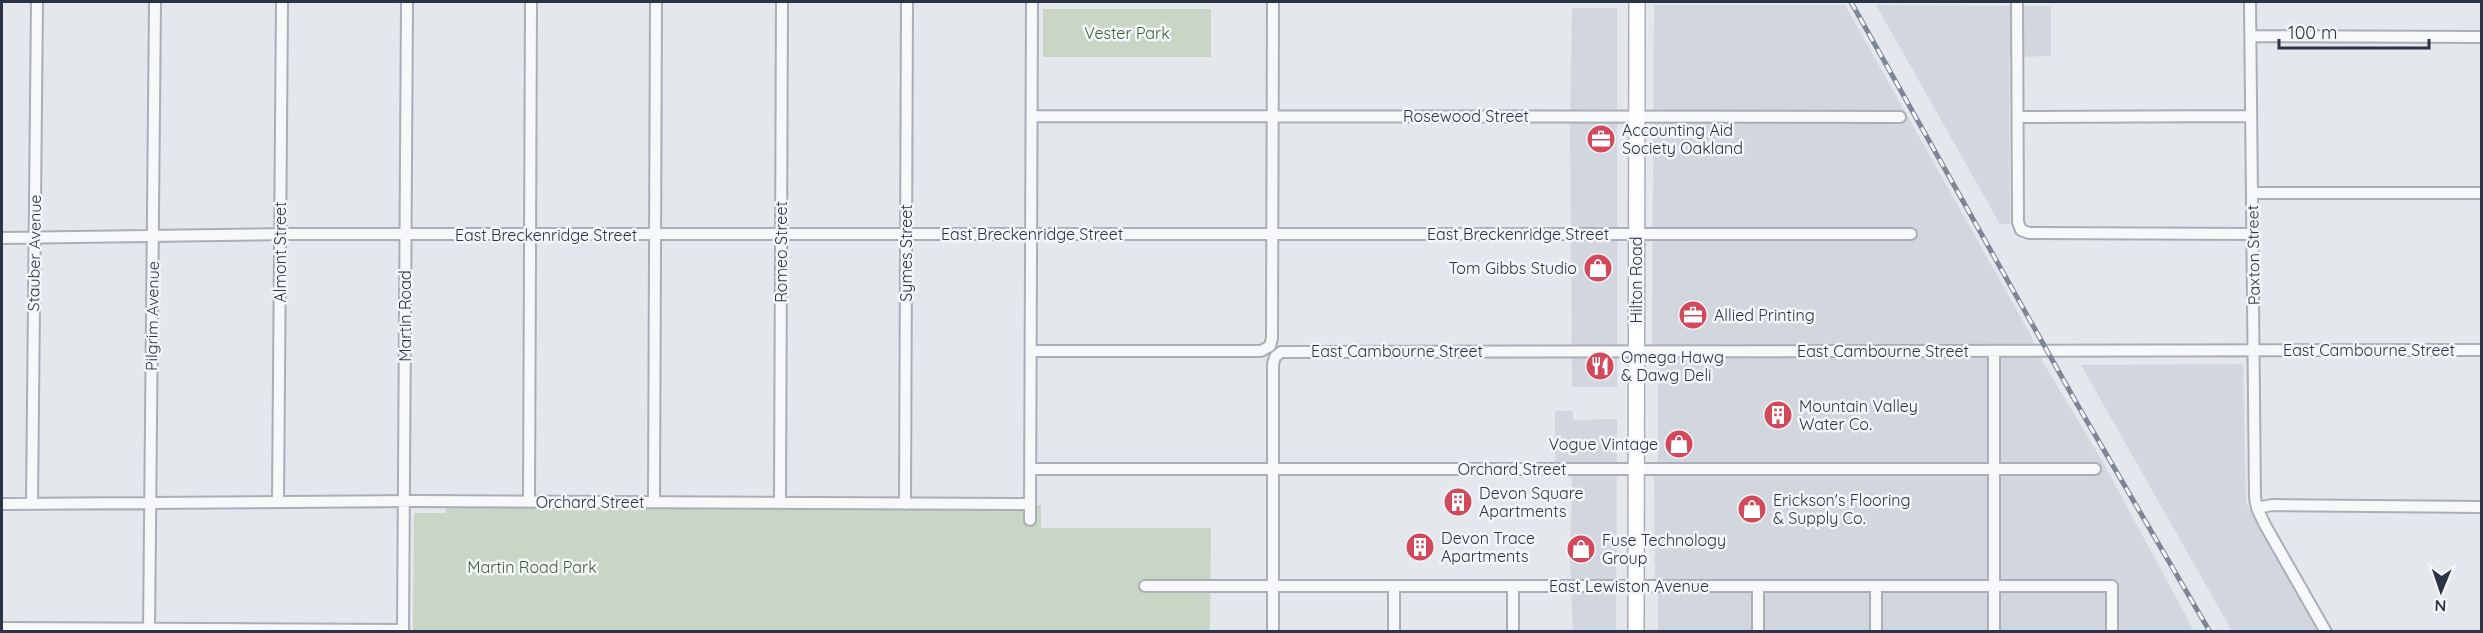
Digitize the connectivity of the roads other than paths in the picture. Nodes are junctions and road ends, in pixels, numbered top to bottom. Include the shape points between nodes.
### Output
1 (37, 2) edge
2 (155, 2) edge
3 (282, 2) edge
4 (407, 2) edge
5 (531, 2) edge
6 (657, 2) edge
7 (782, 2) edge
8 (907, 2) edge
9 (1032, 2) edge
10 (1273, 2) edge
11 (1637, 2) edge
12 (2017, 2) edge
13 (2250, 2) edge
14 (2251, 36) junction
15 (2481, 37) edge
16 (1032, 116) junction
17 (1273, 116) junction
18 (1637, 116) junction
19 (2252, 116) junction
20 (1900, 117) dead end
21 (2018, 117) junction
22 (2252, 193) junction
23 (2481, 193) edge
24 (906, 234) junction
25 (1031, 234) junction
26 (1273, 234) junction
27 (1636, 234) junction
28 (1911, 234) dead end
29 (2253, 234) junction
30 (280, 235) junction
31 (405, 235) junction
32 (531, 235) junction
33 (656, 235) junction
34 (781, 235) junction
35 (153, 236) junction
36 (2, 238) edge
37 (34, 238) junction
38 (2254, 350) junction
39 (2481, 350) edge
40 (1031, 351) junction
41 (1636, 351) junction
42 (1994, 351) junction
43 (1995, 468) junction
44 (1030, 469) junction
45 (1273, 469) junction
46 (1637, 469) junction
47 (2094, 469) dead end
48 (404, 501) junction
49 (278, 502) junction
50 (529, 502) junction
51 (654, 502) junction
52 (149, 503) junction
53 (780, 503) junction
54 (2, 504) edge
55 (32, 504) junction
56 (905, 504) junction
57 (1030, 504) junction
58 (2481, 507) edge
59 (2257, 508) junction
60 (1030, 520) dead end
61 (1145, 586) dead end
62 (1273, 586) junction
63 (1394, 586) junction
64 (1513, 586) junction
65 (1636, 586) junction
66 (1758, 586) junction
67 (1876, 586) junction
68 (1994, 587) junction
69 (2, 628) edge
70 (149, 630) edge
71 (403, 631) edge
72 (1273, 632) edge
73 (1394, 632) edge
74 (1513, 632) edge
75 (1636, 632) edge
76 (1758, 632) edge
77 (1875, 632) edge
78 (1994, 632) edge
79 (2112, 632) edge
80 (2326, 632) edge

1 - 37 street, Stauber Avenue
2 - 35 street, Pilgrim Avenue
3 - 30 street, Almont Street
4 - 31 street, Martin Road
5 - 32 street
6 - 33 street
7 - 34 street, Romeo Street
8 - 24 street, Symes Street
9 - 16 street
10 - 17 street
11 - 18 street, Hilton Road
12 - 21 street
13 - 14 street, Paxton Street
14 - 15 street
14 - 19 street, Paxton Street
16 - 17 street, Rosewood Street
16 - 25 street
17 - 18 street, Rosewood Street
17 - 26 street
18 - 20 street, Rosewood Street
18 - 27 street, Hilton Road
19 - 21 street
19 - 22 street, Paxton Street
21 - 29 street via 2021,230
22 - 23 street
22 - 29 street, Paxton Street
24 - 25 street, East Breckenridge Street
24 - 34 street, East Breckenridge Street
24 - 56 street, Symes Street
25 - 26 street, East Breckenridge Street
25 - 40 street
26 - 27 street, East Breckenridge Street
26 - 40 street via 1272,342 1265,350
27 - 28 street, East Breckenridge Street
27 - 41 street, Hilton Road
29 - 38 street, Paxton Street
30 - 31 street, East Breckenridge Street
30 - 35 street, East Breckenridge Street
30 - 49 street, Almont Street
31 - 32 street, East Breckenridge Street
31 - 48 street, Martin Road
32 - 33 street, East Breckenridge Street
32 - 50 street
33 - 34 street, East Breckenridge Street
33 - 51 street
34 - 53 street, Romeo Street
35 - 37 street, East Breckenridge Street
35 - 52 street, Pilgrim Avenue
36 - 37 street, East Breckenridge Street
37 - 55 street, Stauber Avenue
38 - 39 street, East Cambourne Street
38 - 42 street, East Cambourne Street
38 - 59 street, Paxton Street
40 - 44 street
41 - 42 street, East Cambourne Street
41 - 45 street, East Cambourne Street via 1285,351 1273,360
41 - 46 street, Hilton Road
42 - 43 street
43 - 46 street, Orchard Street
43 - 47 street, Orchard Street
43 - 68 street
44 - 45 street, Orchard Street
44 - 57 street
45 - 46 street, Orchard Street
45 - 62 street
46 - 65 street, Hilton Road
48 - 49 street, Orchard Street
48 - 50 street, Orchard Street
48 - 71 street, Martin Road
49 - 52 street, Orchard Street
50 - 51 street, Orchard Street
51 - 53 street, Orchard Street
52 - 55 street, Orchard Street
52 - 70 street, Pilgrim Avenue
53 - 56 street, Orchard Street
54 - 55 street, Orchard Street
56 - 57 street, Orchard Street
57 - 60 street
58 - 59 street
59 - 80 street
61 - 62 street, East Lewiston Avenue
62 - 63 street, East Lewiston Avenue
62 - 72 street
63 - 64 street, East Lewiston Avenue
63 - 73 street
64 - 65 street, East Lewiston Avenue
64 - 74 street
65 - 66 street, East Lewiston Avenue
65 - 75 street, Hilton Road
66 - 67 street, East Lewiston Avenue
66 - 76 street
67 - 68 street, East Lewiston Avenue
67 - 77 street
68 - 78 street
68 - 79 street, East Lewiston Avenue via 2112,586
69 - 70 street
70 - 71 street

